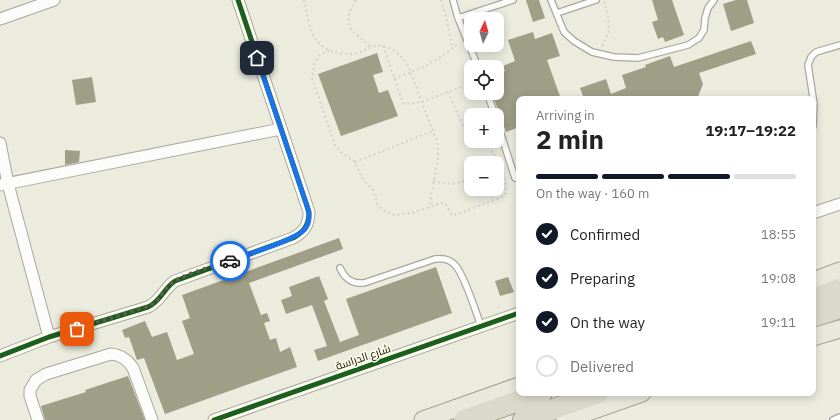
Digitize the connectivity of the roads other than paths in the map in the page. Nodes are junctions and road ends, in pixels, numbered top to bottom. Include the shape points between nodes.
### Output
1 (54, 0) edge
2 (238, 0) edge
3 (453, 0) edge
4 (513, 0) edge
5 (551, 0) edge
6 (596, 0) edge
7 (714, 0) edge
8 (557, 13) junction
9 (458, 18) junction
10 (0, 19) edge
11 (840, 45) edge
12 (475, 60) edge
13 (813, 96) edge
14 (281, 129) junction
15 (0, 143) edge
16 (504, 144) edge
17 (515, 178) dead end
18 (4, 184) edge
19 (840, 204) edge
20 (816, 212) edge
21 (340, 268) dead end
22 (840, 271) edge
23 (816, 279) edge
24 (840, 289) edge
25 (816, 298) edge
26 (840, 308) edge
27 (516, 314) edge
28 (816, 316) edge
29 (480, 326) junction
30 (840, 329) edge
31 (816, 336) edge
32 (49, 337) junction
33 (0, 356) edge
34 (516, 387) edge
35 (533, 396) edge
36 (590, 396) edge
37 (633, 396) edge
38 (840, 418) edge
39 (38, 420) edge
40 (152, 420) edge
41 (214, 420) edge
42 (423, 420) edge
43 (464, 420) edge
44 (523, 420) edge
45 (565, 420) edge
46 (833, 420) edge

1 - 10 street
2 - 14 street
3 - 9 lane
4 - 9 lane
5 - 8 lane
6 - 8 lane
7 - 8 lane via 708,8 704,30 699,38 688,45 638,58 614,57 592,52 564,32
9 - 12 lane
11 - 13 lane via 816,52 809,61
14 - 18 street
14 - 32 street via 309,212 304,230 293,238 178,279 166,288 159,300 148,307
15 - 18 street
16 - 17 lane
18 - 32 street
19 - 20 street
21 - 29 lane via 352,282 364,283 435,259 452,262 460,271
22 - 23 main road
24 - 25 highway
26 - 28 highway
27 - 29 street, شارع الدراسة
29 - 41 street, شارع الدراسة
30 - 31 main road
32 - 33 street
34 - 42 main road
35 - 43 highway
36 - 44 highway
37 - 45 main road
38 - 46 lane
39 - 40 street via 30,396 30,390 36,380 46,374 111,354 130,363

